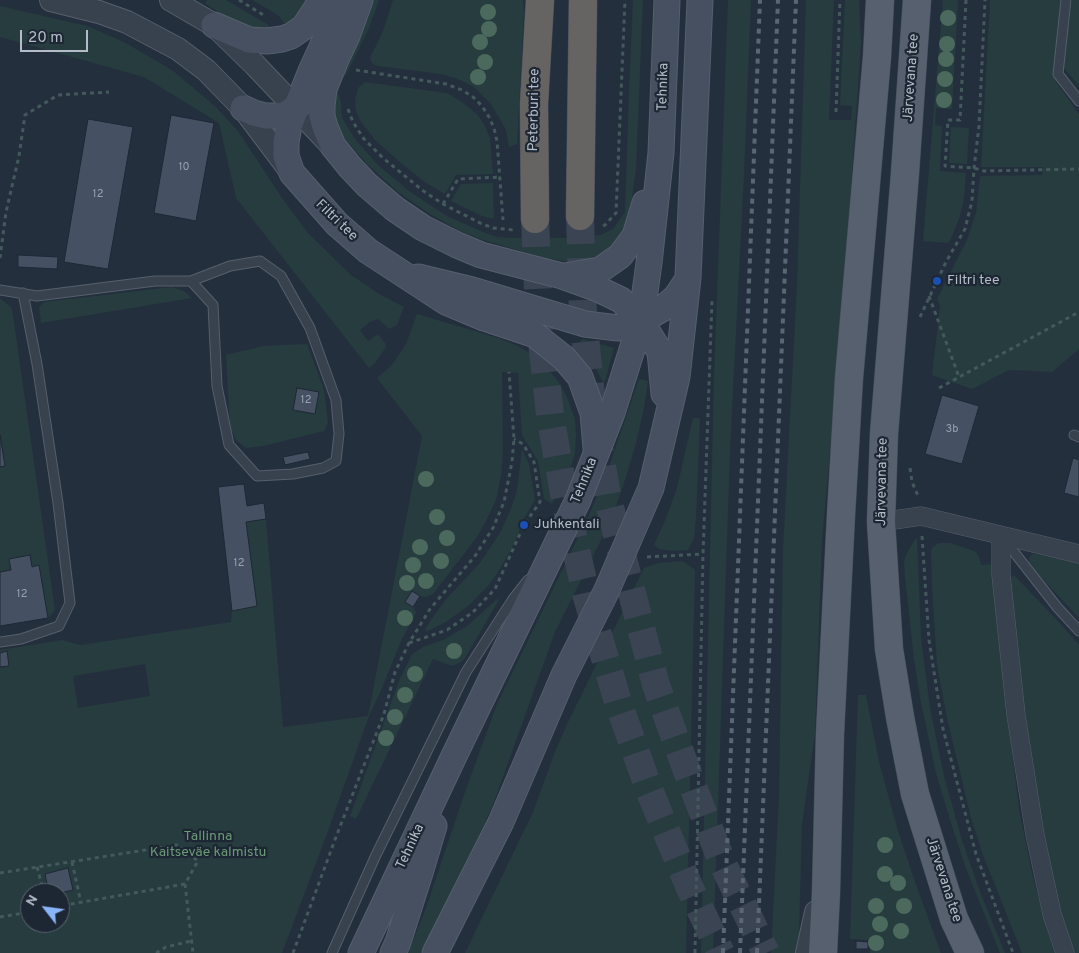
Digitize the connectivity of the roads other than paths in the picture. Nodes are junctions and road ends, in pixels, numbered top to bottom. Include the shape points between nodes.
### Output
1 (51, 0) edge
2 (171, 0) edge
3 (322, 0) edge
4 (341, 0) edge
5 (360, 0) edge
6 (540, 0) edge
7 (583, 0) edge
8 (667, 0) edge
9 (700, 0) edge
10 (875, 0) edge
11 (880, 0) edge
12 (918, 0) edge
13 (1066, 0) edge
14 (214, 25) junction
15 (877, 57) junction
16 (328, 79) junction
17 (1079, 101) edge
18 (243, 108) junction
19 (296, 108) junction
20 (333, 146) junction
21 (662, 153) junction
22 (292, 173) junction
23 (588, 222) tunnel mouth
24 (527, 225) tunnel mouth
25 (403, 274) junction
26 (562, 276) junction
27 (688, 278) junction
28 (191, 281) junction
29 (0, 290) edge
30 (23, 293) junction
31 (641, 321) junction
32 (666, 424) junction
33 (597, 453) junction
34 (881, 522) junction
35 (1001, 536) junction
36 (558, 542) junction
37 (1079, 554) edge
38 (1079, 631) edge
39 (0, 642) edge
40 (454, 756) junction
41 (827, 854) junction
42 (954, 919) junction
43 (332, 953) edge
44 (361, 953) edge
45 (393, 953) edge
46 (436, 953) edge
47 (807, 953) edge
48 (823, 953) edge
49 (837, 953) edge
50 (958, 953) edge
51 (970, 953) edge
52 (1065, 953) edge

1 - 18 street, Filtri tee via 127,22 178,49 206,70
2 - 14 street
3 - 14 main road via 304,27 282,40 248,40
4 - 19 main road
5 - 16 main road
6 - 24 highway, Peterburi tee
7 - 23 highway
8 - 21 main road, Tehnika
9 - 27 main road
10 - 15 lane
11 - 15 main road
12 - 34 main road, Järvevana tee via 884,434
13 - 17 lane via 1058,74
14 - 19 street
15 - 41 main road via 838,562
16 - 19 main road
16 - 20 main road via 322,116
18 - 19 main road via 265,116 284,114
18 - 22 street, Filtri tee
19 - 20 street
19 - 22 main road via 286,142 286,156
20 - 26 main road via 367,185 423,228 481,255
21 - 26 main road via 635,236 620,256 600,270
21 - 31 main road, Tehnika
22 - 25 main road, Filtri tee via 337,224 368,251
25 - 31 main road via 472,290 585,324 618,328
25 - 33 main road, Filtri tee via 446,302 534,335 564,358 580,377 593,413
26 - 31 main road via 622,300
27 - 31 main road via 676,297 662,310
27 - 32 main road via 677,378
28 - 28 lane via 230,266 260,261 281,276 310,328 336,400 339,434 336,461 323,468 293,474 258,476 228,445 218,386 214,306
28 - 30 lane via 155,281 37,296
29 - 30 lane
30 - 39 lane via 40,382 70,603 59,626 21,639
31 - 32 main road via 660,352
31 - 33 main road, Tehnika
32 - 46 main road via 651,488 626,546 564,675 501,822
33 - 36 main road, Tehnika
34 - 35 street via 921,516
34 - 42 main road, Järvevana tee via 889,649 900,717 915,794
35 - 37 street
35 - 38 lane
35 - 52 street via 1001,575 1018,725 1035,834 1052,914
36 - 40 main road, Tehnika
36 - 43 lane via 513,599 466,672 376,854
40 - 44 main road, Tehnika
40 - 45 main road
41 - 47 street
41 - 48 main road
41 - 49 main road
42 - 50 main road
42 - 51 main road, Järvevana tee

